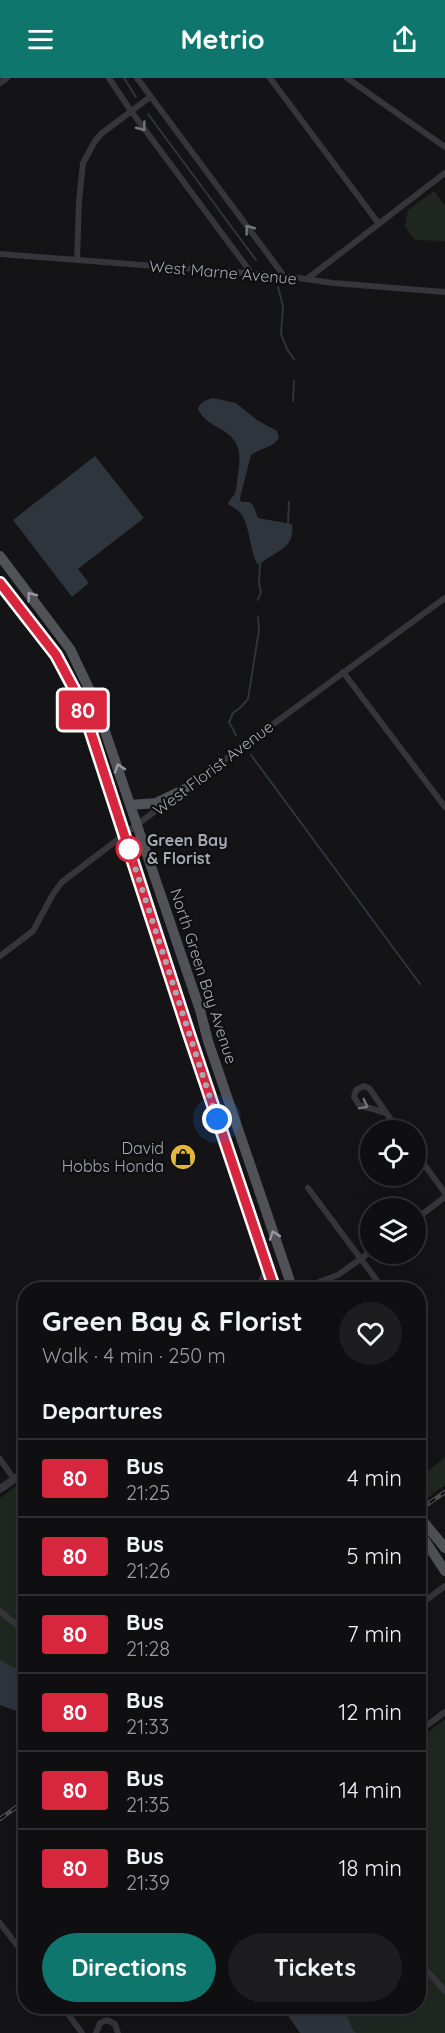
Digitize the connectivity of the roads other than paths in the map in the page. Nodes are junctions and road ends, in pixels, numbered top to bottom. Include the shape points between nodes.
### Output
1 (7, 78) edge
2 (109, 78) edge
3 (137, 78) edge
4 (270, 78) edge
5 (347, 78) edge
6 (0, 83) edge
7 (150, 97) junction
8 (130, 111) junction
9 (445, 147) edge
10 (445, 173) edge
11 (379, 224) junction
12 (0, 254) edge
13 (77, 260) junction
14 (252, 274) junction
15 (284, 276) junction
16 (307, 279) junction
17 (445, 292) edge
18 (0, 556) edge
19 (0, 583) edge
20 (445, 598) edge
21 (343, 672) junction
22 (185, 789) junction
23 (131, 805) junction
24 (445, 807) edge
25 (138, 824) junction
26 (124, 834) junction
27 (163, 899) junction
28 (146, 905) junction
29 (168, 914) junction
30 (151, 920) junction
31 (0, 956) edge
32 (386, 1113) junction
33 (391, 1120) edge
34 (426, 1167) edge
35 (308, 1188) dead end
36 (445, 1195) edge
37 (426, 1211) edge
38 (360, 1259) edge
39 (360, 1261) edge
40 (364, 1264) edge
41 (267, 1268) junction
42 (262, 1282) edge
43 (272, 1282) edge
44 (292, 1282) edge
45 (318, 1282) edge
46 (378, 1282) edge
47 (0, 1459) edge
48 (18, 1476) edge
49 (14, 1479) junction
50 (0, 1489) edge
51 (426, 1525) edge
52 (426, 1542) edge
53 (445, 1548) edge
54 (445, 1571) edge
55 (445, 1586) edge
56 (426, 1600) edge
57 (0, 1611) edge
58 (18, 1626) edge
59 (445, 1712) edge
60 (426, 1726) edge
61 (0, 1923) edge
62 (7, 1932) junction
63 (0, 1938) edge
64 (18, 1946) edge
65 (426, 1970) edge
66 (445, 1991) edge
67 (68, 2014) edge
68 (82, 2033) edge
69 (96, 2033) edge
70 (118, 2033) edge

1 - 6 street
2 - 8 street
3 - 7 street
4 - 11 street
5 - 9 street
7 - 8 street
15 -> 7 street
8 - 13 street via 94,141 82,163
8 -> 14 street
10 - 11 street
11 - 16 street
12 - 13 street, West Marne Avenue
13 - 14 street, West Marne Avenue
14 - 15 street, West Marne Avenue
15 - 16 street, West Marne Avenue
16 - 17 street, West Marne Avenue
23 -> 18 main road, North Green Bay Avenue via 94,699 70,650
19 - 26 main road, North Green Bay Avenue via 56,655 81,702
20 - 21 street, West Florist Avenue
21 - 22 street, West Florist Avenue
21 - 24 street
22 - 23 main road via 156,804
22 - 25 street, West Florist Avenue
23 - 25 main road, North Green Bay Avenue
25 - 26 street, West Florist Avenue
25 - 27 main road, North Green Bay Avenue
26 - 28 main road, North Green Bay Avenue
26 - 31 street, West Florist Avenue via 62,882 33,931
27 - 28 main road
27 - 29 main road, North Green Bay Avenue
28 - 30 main road, North Green Bay Avenue
29 - 30 main road
44 -> 29 main road, North Green Bay Avenue
30 - 41 main road, North Green Bay Avenue
32 -> 32 street via 369,1088 356,1090 354,1097 360,1105
32 - 33 street
34 - 36 street
35 - 38 street
36 - 37 street
39 - 45 street
40 - 46 street
41 - 42 street
41 - 43 main road, North Green Bay Avenue
47 - 49 street
48 - 49 street
49 - 50 street
51 - 53 main road
52 - 54 main road
55 - 56 street
57 - 58 street
59 - 60 street
61 - 62 street
62 - 63 street
62 - 64 street
65 - 66 street
67 - 68 street
69 - 70 street via 100,2023 107,2020 115,2024

